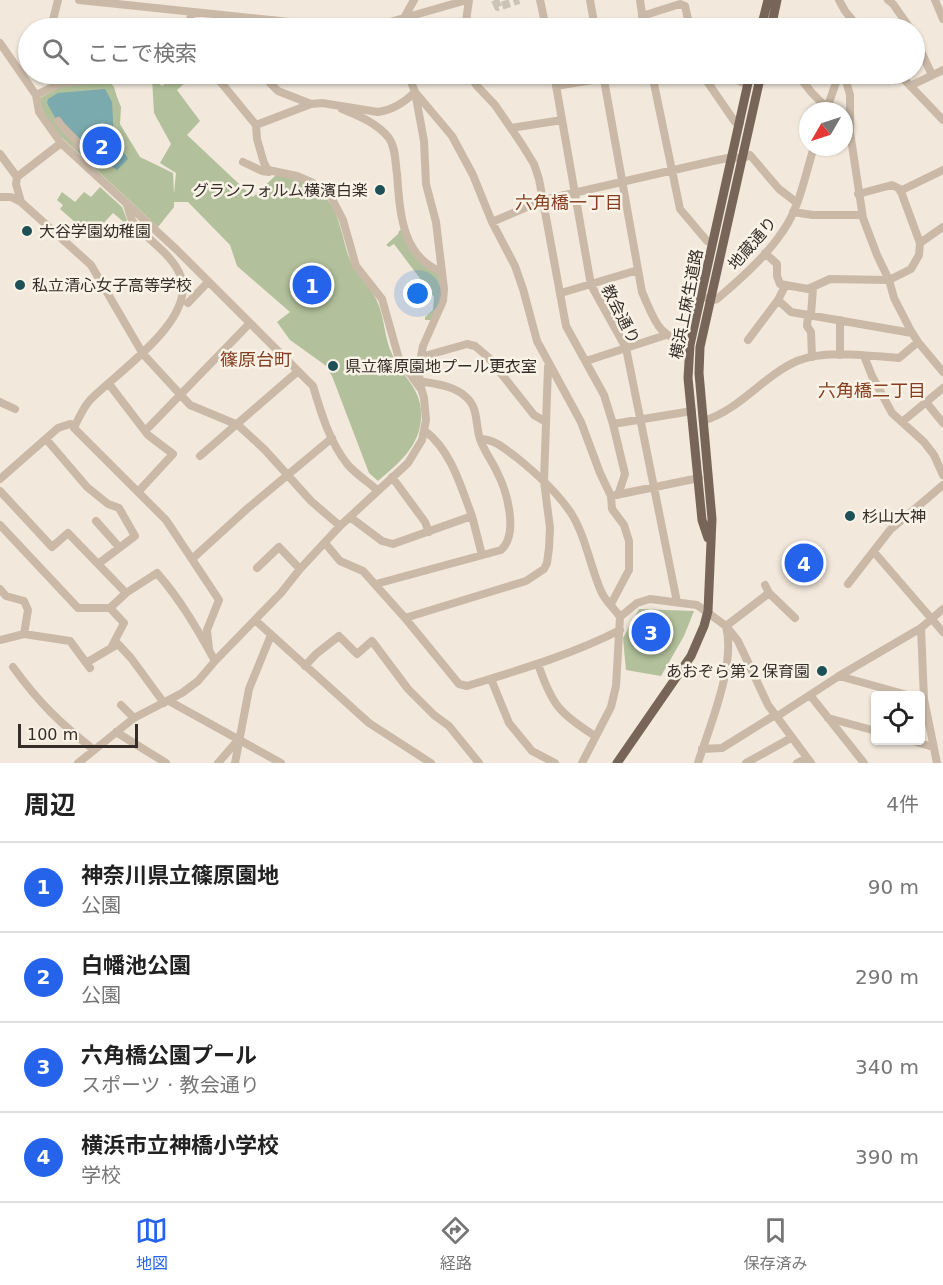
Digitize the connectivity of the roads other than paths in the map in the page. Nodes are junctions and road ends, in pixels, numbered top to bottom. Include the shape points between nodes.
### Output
1 (58, 0) edge
2 (79, 0) edge
3 (414, 0) edge
4 (468, 0) edge
5 (540, 0) edge
6 (590, 0) edge
7 (640, 0) edge
8 (768, 0) edge
9 (777, 0) edge
10 (839, 0) edge
11 (888, 0) edge
12 (935, 0) edge
13 (192, 14) junction
14 (219, 15) junction
15 (642, 16) joint
16 (54, 18) edge
17 (191, 18) edge
18 (218, 18) edge
19 (249, 18) edge
20 (404, 18) joint
21 (466, 18) edge
22 (544, 18) edge
23 (593, 18) edge
24 (688, 18) edge
25 (764, 18) edge
26 (773, 18) edge
27 (850, 18) edge
28 (903, 18) edge
29 (943, 20) edge
30 (0, 43) edge
31 (925, 59) edge
32 (943, 70) edge
33 (18, 71) edge
34 (932, 75) junction
35 (925, 78) edge
36 (26, 84) edge
37 (59, 84) edge
38 (222, 84) edge
39 (271, 84) edge
40 (412, 84) edge
41 (477, 84) edge
42 (565, 84) edge
43 (604, 84) edge
44 (654, 84) edge
45 (709, 84) edge
46 (748, 84) edge
47 (758, 84) edge
48 (805, 84) edge
49 (836, 84) edge
50 (847, 84) edge
51 (914, 84) edge
52 (556, 86) joint
53 (910, 86) joint
54 (415, 92) junction
55 (36, 95) junction
56 (820, 102) edge
57 (830, 102) edge
58 (311, 104) junction
59 (333, 106) junction
60 (562, 120) junction
61 (943, 120) edge
62 (740, 123) junction
63 (256, 125) junction
64 (56, 128) junction
65 (512, 128) junction
66 (61, 142) junction
67 (77, 146) dead end
68 (0, 154) edge
69 (811, 156) edge
70 (737, 158) junction
71 (243, 162) dead end
72 (943, 170) edge
73 (671, 171) junction
74 (269, 172) dead end
75 (17, 177) junction
76 (621, 182) junction
77 (900, 191) junction
78 (574, 193) junction
79 (858, 194) junction
80 (0, 197) edge
81 (543, 200) junction
82 (21, 202) junction
83 (126, 202) junction
84 (796, 202) junction
85 (793, 212) junction
86 (862, 215) junction
87 (492, 222) junction
88 (943, 227) edge
89 (713, 243) junction
90 (920, 243) junction
91 (765, 253) junction
92 (638, 270) junction
93 (442, 272) junction
94 (890, 280) junction
95 (207, 282) junction
96 (591, 285) junction
97 (785, 286) junction
98 (813, 288) junction
99 (561, 293) junction
100 (706, 298) junction
101 (778, 300) junction
102 (188, 303) dead end
103 (809, 315) junction
104 (840, 320) junction
105 (250, 323) junction
106 (912, 333) junction
107 (666, 335) junction
108 (748, 340) dead end
109 (918, 342) junction
110 (690, 345) junction
111 (626, 348) junction
112 (143, 354) junction
113 (840, 355) junction
114 (864, 356) junction
115 (421, 357) junction
116 (812, 357) junction
117 (586, 361) junction
118 (549, 366) junction
119 (941, 366) edge
120 (297, 372) junction
121 (109, 384) junction
122 (419, 385) junction
123 (943, 388) edge
124 (180, 395) junction
125 (0, 402) edge
126 (926, 402) junction
127 (15, 409) dead end
128 (692, 411) junction
129 (640, 419) junction
130 (703, 421) junction
131 (546, 422) junction
132 (902, 422) junction
133 (943, 423) edge
134 (613, 424) junction
135 (75, 425) junction
136 (238, 425) junction
137 (149, 427) dead end
138 (425, 431) junction
139 (332, 438) junction
140 (46, 439) junction
141 (480, 439) junction
142 (200, 456) dead end
143 (287, 475) junction
144 (943, 475) edge
145 (392, 477) junction
146 (699, 478) junction
147 (0, 479) edge
148 (544, 481) junction
149 (943, 485) edge
150 (654, 487) junction
151 (377, 490) junction
152 (0, 491) edge
153 (138, 492) junction
154 (615, 496) junction
155 (472, 516) junction
156 (350, 517) junction
157 (96, 521) dead end
158 (0, 525) edge
159 (340, 526) junction
160 (429, 532) junction
161 (325, 543) junction
162 (710, 543) junction
163 (119, 547) junction
164 (874, 552) junction
165 (482, 555) junction
166 (192, 560) junction
167 (98, 564) junction
168 (257, 568) dead end
169 (300, 569) junction
170 (376, 584) junction
171 (848, 584) dead end
172 (765, 585) dead end
173 (0, 590) edge
174 (126, 593) junction
175 (769, 593) junction
176 (677, 602) junction
177 (611, 604) junction
178 (110, 608) junction
179 (943, 609) edge
180 (708, 611) junction
181 (620, 617) junction
182 (405, 618) junction
183 (795, 618) dead end
184 (932, 618) junction
185 (255, 620) junction
186 (726, 626) junction
187 (921, 628) junction
188 (620, 630) junction
189 (943, 632) edge
190 (24, 634) junction
191 (271, 636) junction
192 (0, 640) edge
193 (111, 648) junction
194 (209, 650) junction
195 (214, 660) junction
196 (538, 664) junction
197 (305, 666) junction
198 (13, 667) dead end
199 (839, 676) junction
200 (491, 679) junction
201 (893, 691) edge
202 (922, 691) edge
203 (810, 695) junction
204 (167, 702) junction
205 (121, 705) dead end
206 (925, 711) edge
207 (775, 716) junction
208 (134, 718) junction
209 (828, 718) junction
210 (871, 730) edge
211 (116, 732) junction
212 (595, 736) junction
213 (791, 738) junction
214 (239, 739) junction
215 (925, 745) edge
216 (933, 747) junction
217 (702, 749) junction
218 (94, 750) junction
219 (809, 761) edge
220 (159, 762) edge
221 (78, 763) edge
222 (218, 763) edge
223 (235, 763) edge
224 (281, 763) edge
225 (431, 763) edge
226 (480, 763) edge
227 (555, 763) edge
228 (582, 763) edge
229 (617, 763) edge
230 (698, 763) edge
231 (746, 763) edge
232 (797, 763) edge
233 (864, 763) edge
234 (938, 763) edge

1 - 16 street
2 - 13 street
3 - 20 street
4 - 20 street
4 - 21 street
5 - 22 street
6 - 23 street
7 - 15 street
8 - 25 main road
9 - 26 main road
10 - 27 street
11 - 28 street
12 - 29 street
13 - 14 street
13 - 17 street
14 - 18 street
14 - 19 street
15 - 24 street via 680,4 685,6
30 - 33 street
31 - 34 street
32 - 34 street
34 - 35 street
36 - 55 street
37 - 55 street
38 - 63 street
39 - 58 street via 278,91
40 - 54 street
41 - 65 street
42 - 52 street
43 - 76 street
44 - 73 street
45 - 62 street via 735,122
46 - 62 main road, 横浜上麻生道路
47 - 70 main road, 横浜上麻生道路
48 - 56 street
49 - 57 street
50 - 79 street
51 - 53 street
52 - 60 street, 教会通り
53 - 61 street
54 - 59 street via 385,111
54 - 87 street via 452,136
54 - 93 street
55 - 64 street via 39,112
58 - 59 street
58 - 63 street
59 - 93 street via 376,125 391,141 407,236 417,257
60 - 65 street
60 - 78 street, 教会通り
62 - 70 main road, 横浜上麻生道路
63 - 122 street via 268,170 297,176 330,195 338,208 356,266 382,299 399,359
64 - 66 street
64 - 67 street
65 - 81 street via 534,164
66 - 75 street
66 - 83 street
68 - 75 street
69 - 84 street, 地蔵通り
70 - 73 street
70 - 84 street via 750,155 779,189
70 - 89 main road, 横浜上麻生道路
70 - 100 main road, 横浜上麻生道路
71 - 74 street
72 - 77 street
73 - 76 street
73 - 89 street via 680,209
75 - 82 street
76 - 78 street
76 - 92 street
77 - 79 street via 892,185
77 - 90 street
78 - 81 street
78 - 96 street, 教会通り
79 - 86 street
80 - 82 street
81 - 87 street
81 - 99 street
82 - 112 street via 91,265
83 - 95 street
83 - 112 street via 132,220 182,278 183,291 174,316
84 - 85 street, 地蔵通り
85 - 86 street
85 - 91 street, 地蔵通り
86 - 94 street
87 - 118 street via 515,266 537,341
88 - 90 street
89 - 100 main road, 横浜上麻生道路
90 - 94 street via 911,269
91 - 97 street via 777,264 777,276
91 - 100 street, 地蔵通り via 717,299
92 - 96 street
92 - 107 street via 642,292
93 - 115 street via 443,301
94 - 98 street via 830,279
94 - 106 street via 894,298
95 - 102 street
95 - 105 street
96 - 99 street
96 - 111 street, 教会通り
97 - 98 street
97 - 101 street
98 - 103 street
99 - 117 street via 566,326
100 - 110 main road, 横浜上麻生道路
100 - 130 main road, 横浜上麻生道路 via 699,362
101 - 103 street via 792,312
101 - 108 street
103 - 104 street
103 - 116 street
104 - 106 street
104 - 113 street
105 - 120 street
105 - 124 street
106 - 109 street
107 - 110 street
107 - 111 street
109 - 114 street via 899,358
109 - 119 street
110 - 128 main road, 横浜上麻生道路
111 - 117 street
111 - 129 street, 教会通り
112 - 121 street
112 - 124 street
113 - 114 street
113 - 116 street
114 - 132 street via 892,413
115 - 122 street
115 - 131 street via 467,344 475,346 534,415
116 - 130 street via 780,371 728,409
117 - 134 street via 604,395
118 - 131 street
118 - 154 street via 581,422 600,473
120 - 136 street
120 - 139 street via 313,386
121 - 135 street via 90,401
121 - 153 street via 148,435 173,454
122 - 138 street via 424,398
122 - 141 street via 445,386 466,397 477,417
123 - 126 street
124 - 136 street via 190,405
124 - 137 street
125 - 127 street
126 - 132 street
126 - 133 street
128 - 129 street
128 - 146 main road, 横浜上麻生道路
129 - 134 street
129 - 150 street, 教会通り
130 - 162 main road, 横浜上麻生道路 via 712,519
131 - 148 street
132 - 144 street via 924,442
134 - 154 street via 625,474
135 - 140 street via 58,428
135 - 153 street via 84,439
136 - 142 street
136 - 143 street
138 - 145 street via 408,463
138 - 155 street via 448,459
139 - 143 street
139 - 151 street via 350,467
140 - 147 street
140 - 163 street via 87,487 119,508 135,536
141 - 148 street via 503,447
141 - 165 street via 501,480 511,524 503,548
143 - 159 street
143 - 166 street
145 - 151 street
145 - 160 street
146 - 150 street
146 - 162 main road, 横浜上麻生道路 via 702,520
148 - 177 street via 572,515 600,590
148 - 182 street via 550,528 544,569 526,581
149 - 164 street via 890,530
150 - 154 street
150 - 176 street, 教会通り
151 - 156 street
152 - 167 street via 52,546 68,533
153 - 166 street via 166,520
154 - 177 street via 612,509 624,525 630,557 629,570
155 - 160 street
155 - 165 street
156 - 159 street
156 - 160 street via 390,544
157 - 163 street
158 - 178 street via 78,608
159 - 161 street
161 - 169 street
161 - 170 street via 339,561 363,571
162 - 180 main road, 横浜上麻生道路
163 - 167 street
164 - 171 street
164 - 184 street
165 - 170 street
166 - 194 street via 219,600 207,630
167 - 174 street
168 - 169 street via 279,547
169 - 185 street
170 - 182 street
172 - 175 street
173 - 190 street via 24,601 28,610
174 - 178 street
174 - 194 street via 157,573
175 - 183 street
175 - 186 street
176 - 180 street via 697,604
176 - 181 street via 643,600
177 - 181 street
178 - 193 street via 124,623
179 - 184 street
180 - 186 street
180 - 229 main road, 横浜上麻生道路 via 685,666
181 - 188 street
182 - 200 street via 459,684 467,686
184 - 187 street
184 - 189 street
185 - 191 street
185 - 195 street
186 - 207 street via 738,641
186 - 217 street via 727,670
187 - 199 street
187 - 202 street
188 - 196 street
188 - 212 street via 616,686 611,707
190 - 192 street
190 - 193 street via 70,641 88,665
191 - 197 street
191 - 214 street via 249,689
193 - 204 street via 117,644
194 - 195 street
195 - 204 street via 198,681
196 - 200 street
196 - 212 street via 553,700 568,719
197 - 225 street via 369,723
197 - 226 street via 339,636 357,654 372,641 408,689 449,726
198 - 218 street via 56,720
199 - 201 street
199 - 203 street
200 - 227 street via 509,723 532,751
203 - 207 street
203 - 209 street
204 - 208 street
204 - 214 street
205 - 208 street
206 - 216 street
207 - 213 street
207 - 217 street via 722,748
208 - 211 street
209 - 210 street
209 - 233 street
211 - 218 street
211 - 220 street
212 - 228 street
213 - 219 street
213 - 231 street
214 - 222 street
214 - 223 street
214 - 224 street
215 - 216 street
216 - 234 street
217 - 230 street
218 - 221 street
219 - 232 street

